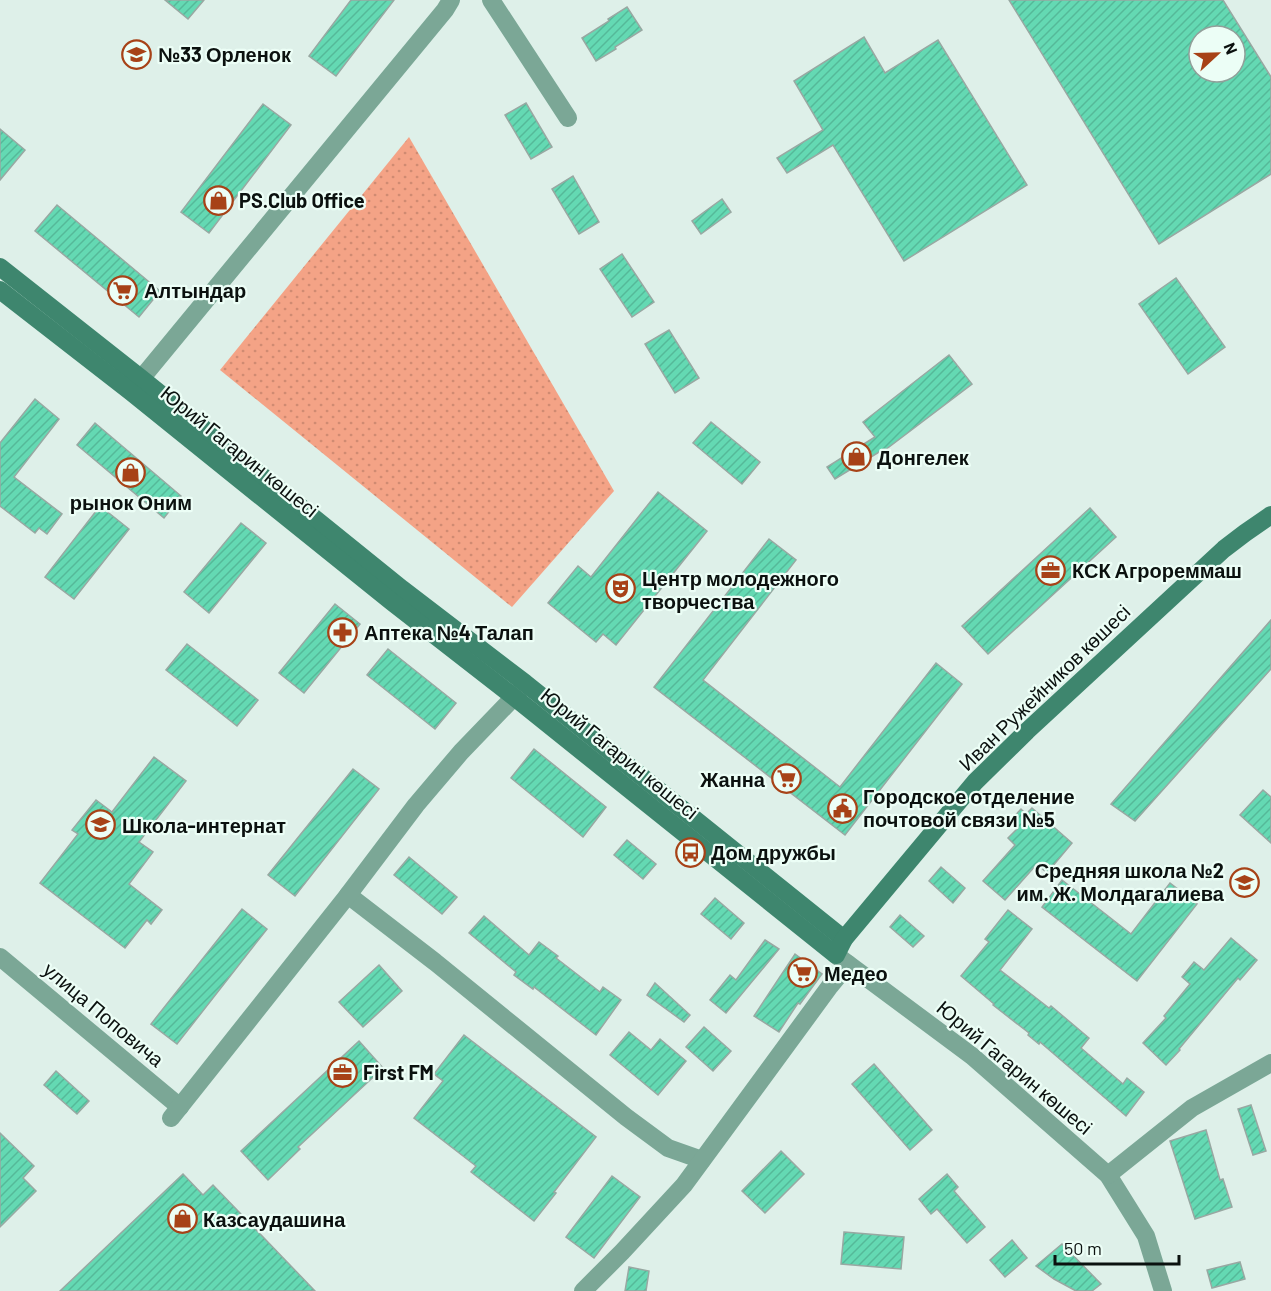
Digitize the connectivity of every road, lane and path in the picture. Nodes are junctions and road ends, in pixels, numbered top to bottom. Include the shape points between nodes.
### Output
1 (451, 0) edge
2 (491, 0) edge
3 (568, 118) dead end
4 (0, 267) edge
5 (0, 290) edge
6 (136, 385) junction
7 (1271, 515) edge
8 (519, 690) junction
9 (348, 895) junction
10 (843, 952) junction
11 (0, 957) edge
12 (1271, 1063) edge
13 (702, 1160) junction
14 (1107, 1175) junction
15 (583, 1291) edge
16 (1164, 1291) edge

1 - 6 street
2 - 3 street
4 - 6 main road, Юрий Гагарин көшесі
5 - 6 main road, Юрий Гагарин көшесі
6 - 8 main road, Юрий Гагарин көшесі via 392,602
7 - 10 main road, Иван Ружейников көшесі via 1224,549 975,782
8 - 9 street via 416,805
8 - 10 main road, Юрий Гагарин көшесі
9 - 11 street, улица Поповича via 176,1112
9 - 13 street via 626,1117 668,1148
10 - 13 street via 830,986
10 - 14 street, Юрий Гагарин көшесі via 972,1056
12 - 14 street via 1192,1108
13 - 15 street via 684,1185
14 - 16 street, Юрий Гагарин көшесі via 1146,1236

